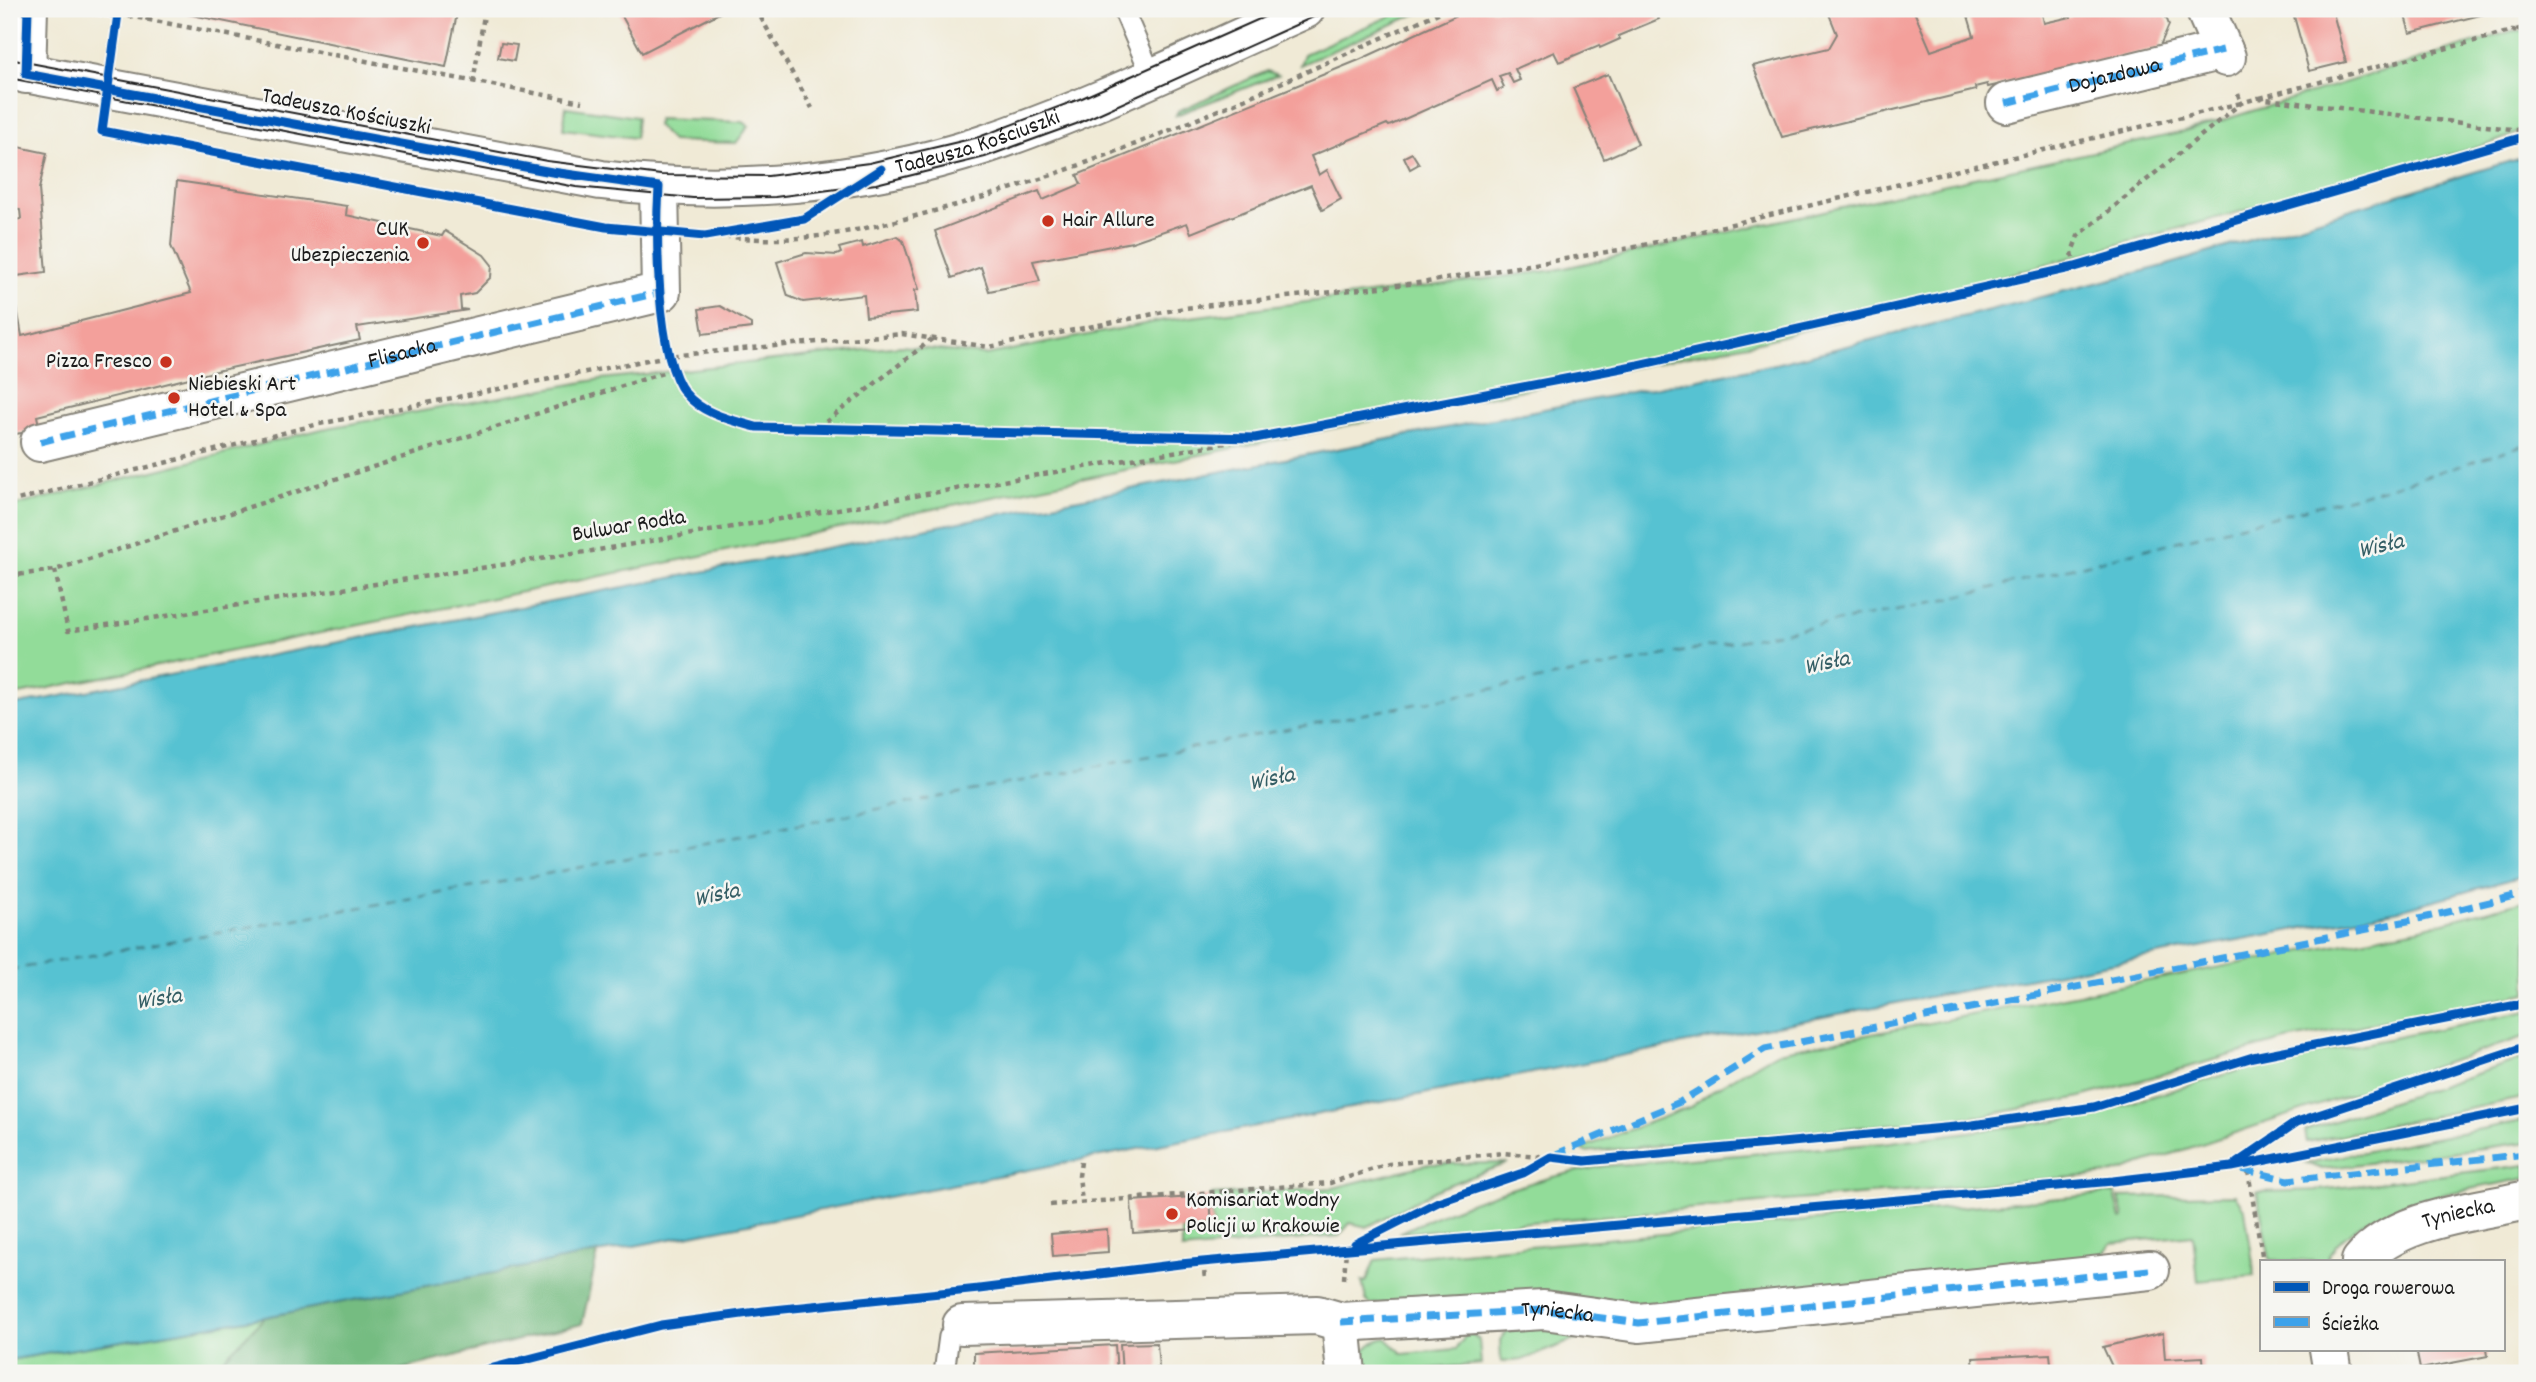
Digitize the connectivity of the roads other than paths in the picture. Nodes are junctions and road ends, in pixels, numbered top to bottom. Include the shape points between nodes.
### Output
1 (28, 9) edge
2 (1124, 9) edge
3 (1305, 9) edge
4 (2206, 9) edge
5 (18, 72) edge
6 (1153, 79) junction
7 (2006, 103) dead end
8 (659, 187) junction
9 (40, 442) dead end
10 (2527, 1200) edge
11 (2362, 1260) edge
12 (2150, 1270) dead end
13 (1341, 1322) junction
14 (962, 1325) joint
15 (944, 1373) edge
16 (1346, 1373) edge

1 - 5 street
2 - 6 lane
3 - 6 street, Tadeusza Kościuszki
4 - 7 street, Dojazdowa via 2224,53
5 - 8 street, Tadeusza Kościuszki via 538,169
6 - 8 street, Tadeusza Kościuszki via 1076,112 942,157 804,181
8 - 9 street, Flisacka via 662,292
10 - 11 street, Tyniecka via 2418,1225 2388,1238
12 - 13 street, Tyniecka via 1639,1323 1544,1310
13 - 14 street, Tyniecka via 1317,1315
13 - 16 street
14 - 15 lane via 949,1336

